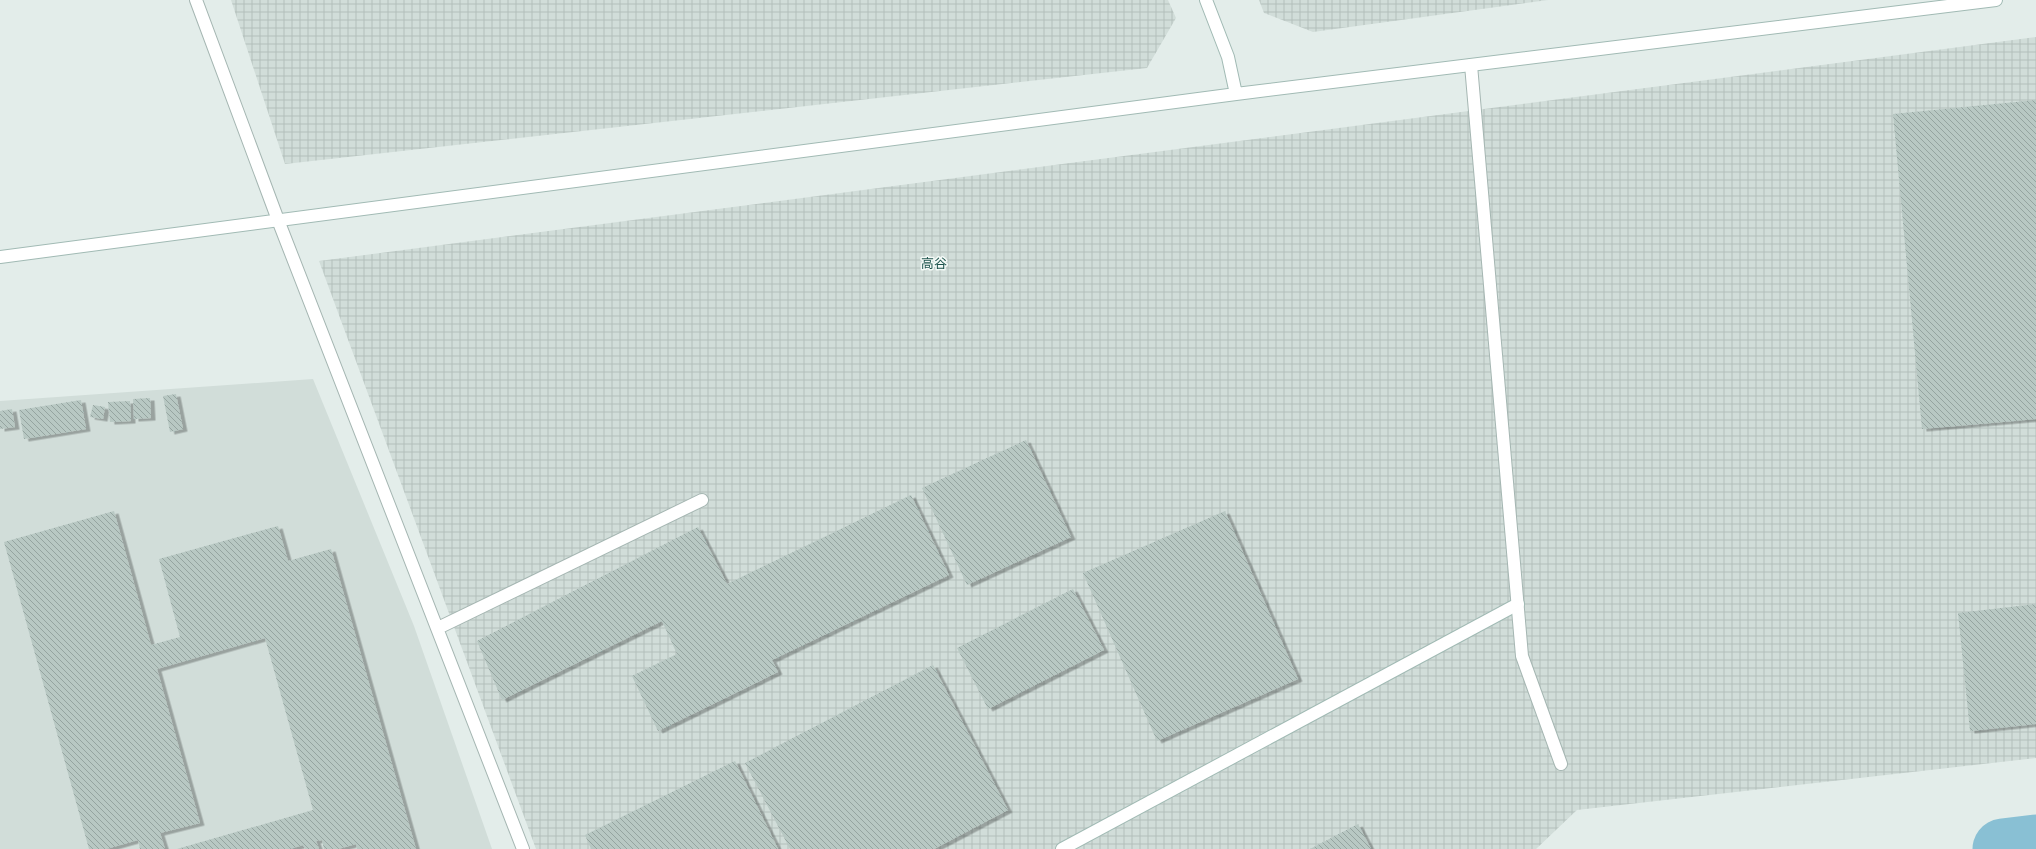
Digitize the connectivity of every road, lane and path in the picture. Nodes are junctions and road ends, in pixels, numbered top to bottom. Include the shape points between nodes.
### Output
1 (196, 0) edge
2 (1206, 0) edge
3 (1996, 0) edge
4 (1471, 65) junction
5 (1236, 94) junction
6 (278, 220) junction
7 (0, 257) edge
8 (702, 500) dead end
9 (1518, 604) junction
10 (438, 628) junction
11 (1561, 764) dead end
12 (523, 849) edge
13 (1062, 849) edge

1 - 6 street
2 - 5 street via 1228,57
3 - 4 street
4 - 5 street
4 - 9 street
5 - 6 street
6 - 7 street
6 - 10 street
8 - 10 street
9 - 11 street via 1522,656
9 - 13 street
10 - 12 street

